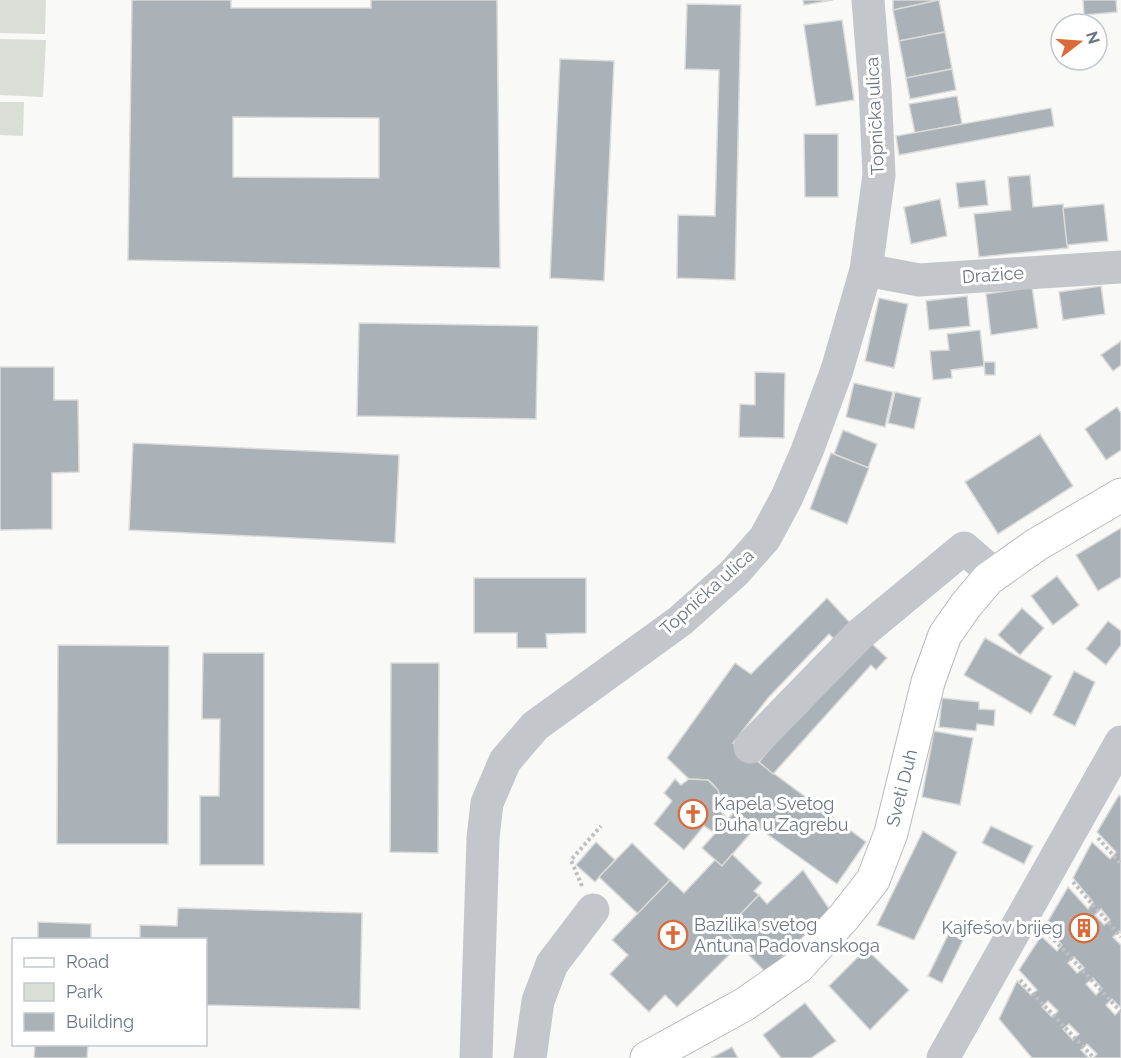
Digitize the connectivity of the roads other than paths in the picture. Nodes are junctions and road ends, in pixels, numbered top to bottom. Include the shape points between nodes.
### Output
1 (868, 0) edge
2 (1121, 267) edge
3 (866, 270) junction
4 (1121, 495) edge
5 (994, 574) junction
6 (1121, 742) edge
7 (750, 747) dead end
8 (593, 910) dead end
9 (476, 1058) edge
10 (530, 1058) edge
11 (647, 1058) edge
12 (943, 1058) edge

1 - 3 street, Topnička ulica via 879,175
2 - 3 street, Dražice via 919,280
3 - 9 street, Topnička ulica via 837,370 807,452 765,538 735,572 680,621 535,726 505,761 487,803 483,838
4 - 5 main road, Sveti Duh
5 - 7 street via 964,548 859,635
5 - 11 main road, Sveti Duh via 945,635 928,682 891,833 873,880 798,967 744,1004
6 - 12 street
8 - 10 street via 552,964 538,1001

